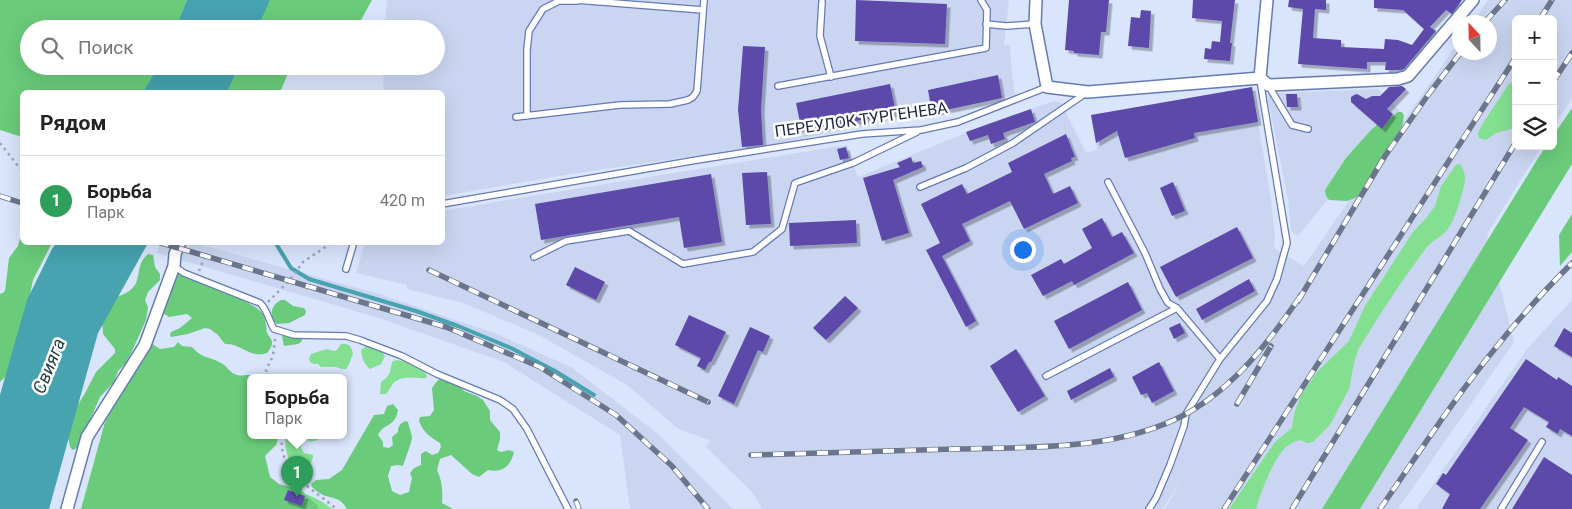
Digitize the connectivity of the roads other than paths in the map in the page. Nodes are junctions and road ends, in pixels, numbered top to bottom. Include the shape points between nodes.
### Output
1 (704, 0) edge
2 (981, 0) edge
3 (1036, 0) edge
4 (1267, 0) edge
5 (1473, 0) edge
6 (577, 1) edge
7 (822, 2) dead end
8 (703, 10) junction
9 (986, 24) junction
10 (1035, 24) junction
11 (831, 77) junction
12 (1264, 82) junction
13 (778, 86) dead end
14 (1047, 88) junction
15 (1088, 92) junction
16 (527, 116) junction
17 (516, 117) dead end
18 (921, 130) junction
19 (1308, 130) dead end
20 (1108, 182) dead end
21 (920, 187) dead end
22 (445, 203) edge
23 (179, 245) edge
24 (353, 245) edge
25 (534, 257) dead end
26 (174, 266) junction
27 (346, 269) dead end
28 (1177, 308) junction
29 (1220, 359) junction
30 (1046, 376) dead end
31 (1542, 442) dead end
32 (67, 509) edge
33 (568, 509) edge
34 (1149, 509) edge
35 (1500, 509) edge

1 - 8 lane
2 - 9 lane via 986,10
3 - 10 street
4 - 12 street
5 - 12 street, ПЕРЕУЛОК ТУРГЕНЕВА via 1408,76 1398,79
6 - 8 lane
6 - 16 lane via 559,1 543,9 529,31
7 - 11 lane via 820,36
8 - 16 lane via 697,91 693,97 670,104 620,105
9 - 10 lane
9 - 11 lane via 986,48
10 - 14 street
11 - 13 lane
12 - 15 street, ПЕРЕУЛОК ТУРГЕНЕВА
12 - 19 lane via 1292,125
12 - 29 lane via 1287,243 1267,301
14 - 15 street, ПЕРЕУЛОК ТУРГЕНЕВА
14 - 18 lane, ПЕРЕУЛОК ТУРГЕНЕВА via 958,122
15 - 21 lane via 1013,143
16 - 17 lane
18 - 22 lane, ПЕРЕУЛОК ТУРГЕНЕВА via 862,134
18 - 25 lane via 853,163 795,183 782,229 753,252 683,264 629,232 566,241
20 - 28 lane via 1146,253 1160,289 1168,303
23 - 26 street
24 - 27 lane
26 - 32 street via 145,345 87,437
26 - 33 lane via 260,302 274,329 294,335 346,336 360,340 500,400 513,409 527,429
28 - 29 lane
28 - 30 lane
29 - 34 lane via 1186,414 1170,465
31 - 35 lane

